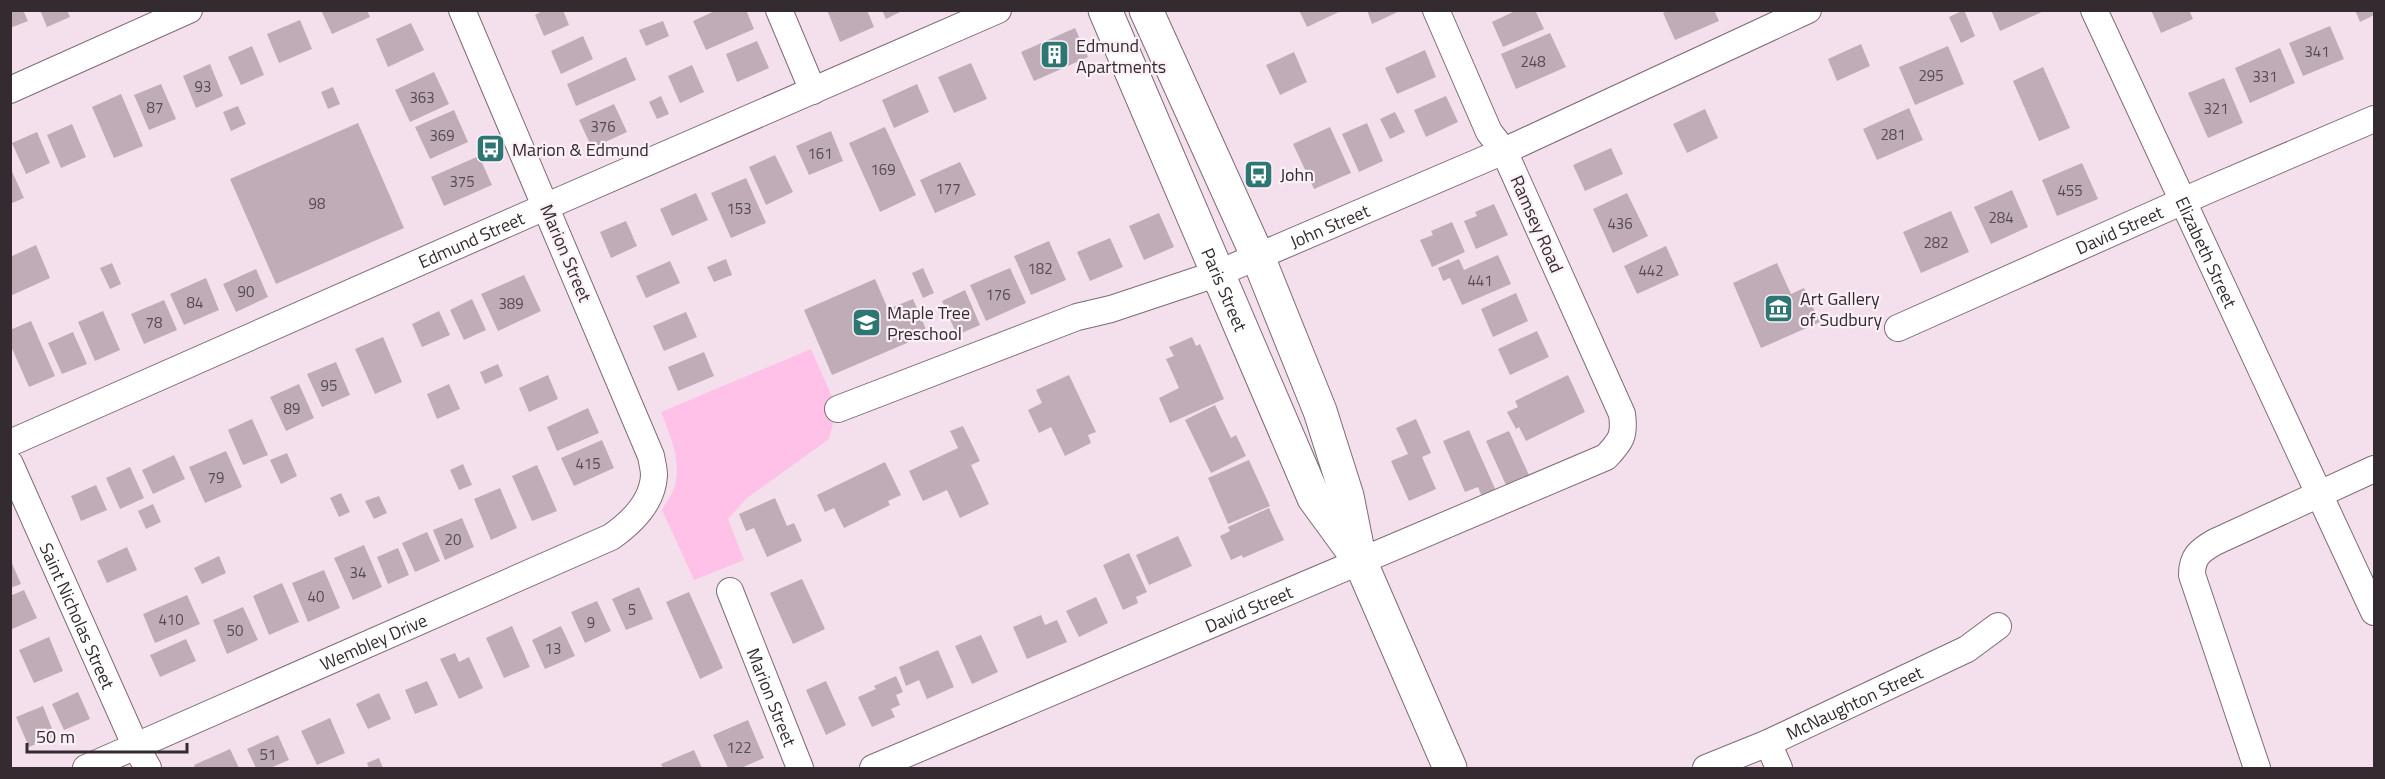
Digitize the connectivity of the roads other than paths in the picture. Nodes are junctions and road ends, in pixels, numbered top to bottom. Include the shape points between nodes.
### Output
1 (189, 10) edge
2 (462, 10) edge
3 (779, 10) edge
4 (998, 10) edge
5 (1105, 10) edge
6 (1146, 10) edge
7 (1436, 10) edge
8 (1808, 10) edge
9 (2094, 10) edge
10 (1766, 19) edge
11 (10, 90) edge
12 (813, 92) junction
13 (2374, 119) edge
14 (1504, 152) junction
15 (2181, 202) junction
16 (547, 206) junction
17 (1258, 256) junction
18 (1219, 273) junction
19 (1898, 328) dead end
20 (838, 409) dead end
21 (1620, 442) joint
22 (10, 443) edge
23 (10, 464) edge
24 (2374, 469) edge
25 (2319, 495) junction
26 (646, 499) joint
27 (1360, 561) junction
28 (730, 591) dead end
29 (2374, 612) edge
30 (1998, 626) dead end
31 (1768, 743) junction
32 (142, 758) edge
33 (86, 768) edge
34 (800, 768) edge
35 (873, 768) edge
36 (1450, 768) edge
37 (1706, 768) edge
38 (1779, 768) edge
39 (2257, 768) edge

1 - 11 street
2 - 16 street, Marion Street
3 - 12 street
4 - 12 street, Edmund Street
5 - 18 main road, Paris Street
6 - 17 main road, Paris Street
7 - 14 street, Ramsey Road via 1489,132
8 - 10 street, John Street
9 - 15 street, Elizabeth Street
10 - 14 street, John Street
12 - 16 street, Edmund Street
13 - 15 street, David Street
14 - 17 street, John Street
14 - 21 street, Ramsey Road via 1622,414 1624,429
15 - 19 street, David Street
15 - 25 street, Elizabeth Street
16 - 22 street, Edmund Street
16 - 26 street, Marion Street via 651,456 654,476
17 - 18 street, John Street
17 - 27 main road, Paris Street via 1320,411 1347,496
18 - 20 street, John Street via 1077,316
18 - 27 main road, Paris Street via 1314,498
21 - 27 street, David Street via 1606,457
23 - 32 street, Saint Nicholas Street
24 - 25 street
25 - 29 street, Elizabeth Street
25 - 39 street via 2202,549 2192,560 2192,575
26 - 32 street, Wembley Drive via 628,524 611,537
27 - 35 street, David Street
27 - 36 main road, Paris Street
28 - 34 street, Marion Street
30 - 31 street, McNaughton Street via 1967,649
31 - 37 street, McNaughton Street
31 - 38 street
32 - 33 street, Wembley Drive

